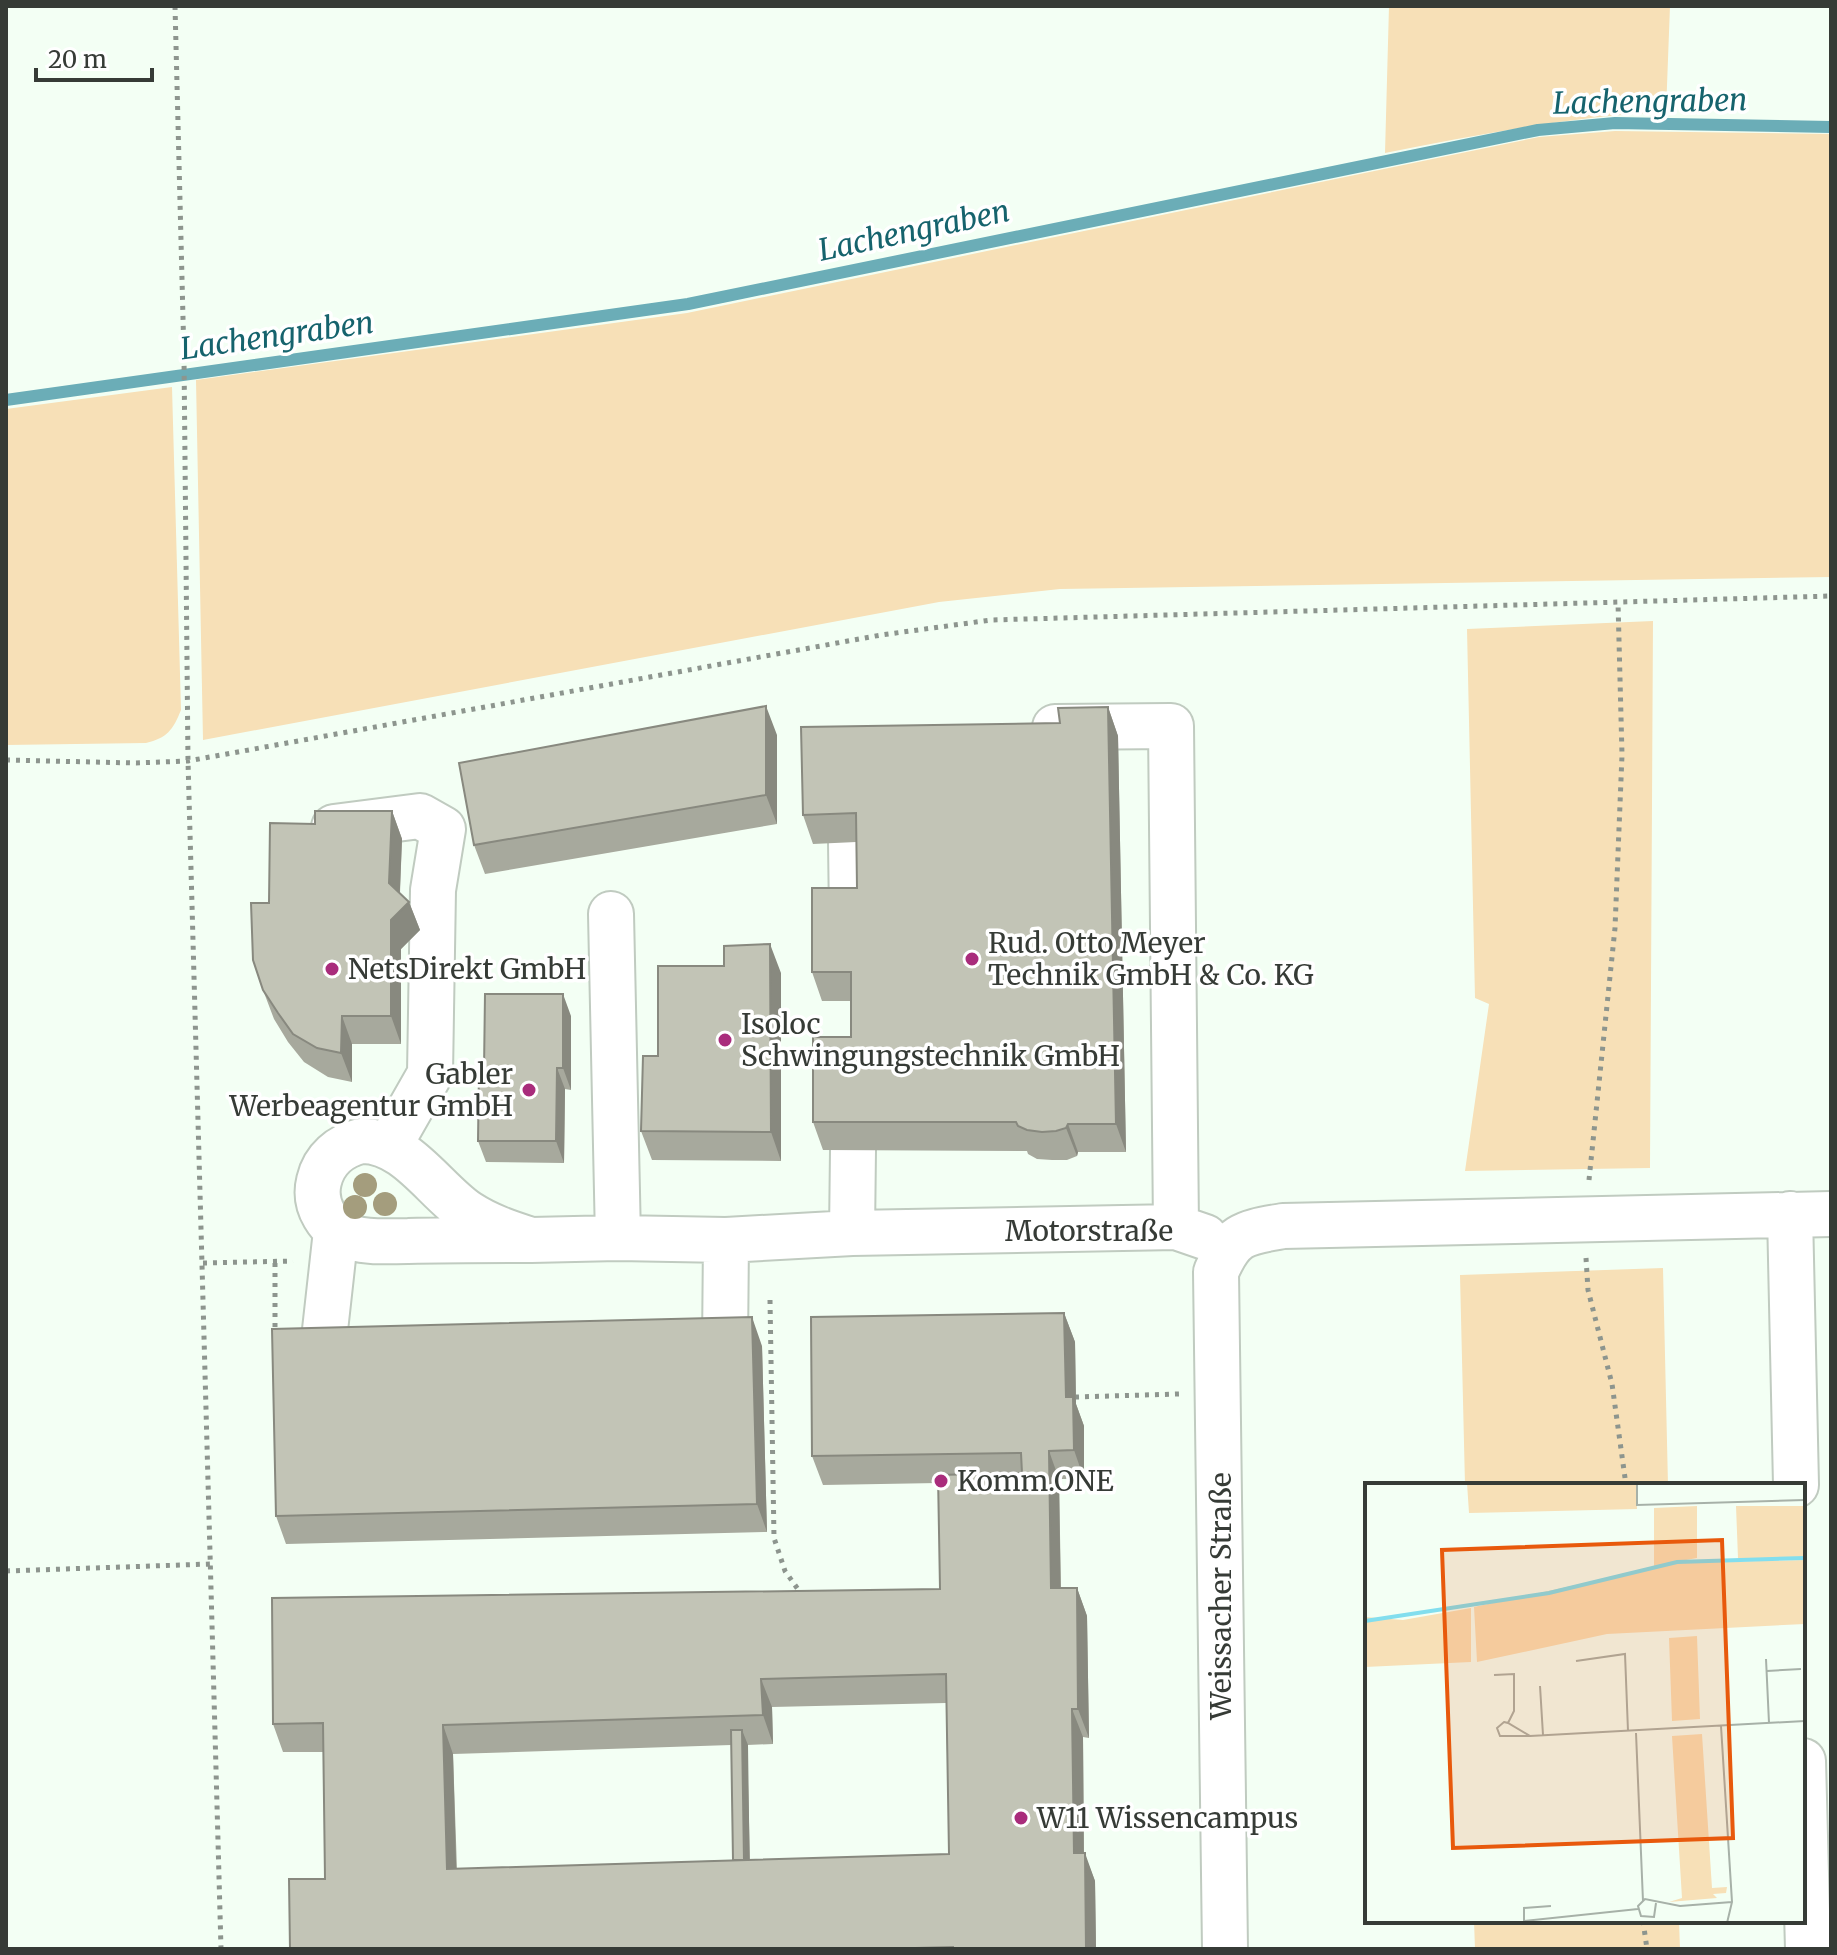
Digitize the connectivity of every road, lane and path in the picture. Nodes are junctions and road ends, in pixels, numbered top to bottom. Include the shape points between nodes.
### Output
1 (175, 6) edge
2 (1831, 596) edge
3 (1618, 602) junction
4 (1019, 727) edge
5 (6, 760) edge
6 (188, 761) junction
7 (309, 830) edge
8 (851, 842) edge
9 (611, 914) dead end
10 (852, 916) edge
11 (389, 1146) junction
12 (853, 1150) edge
13 (1810, 1214) edge
14 (1588, 1219) junction
15 (1176, 1227) junction
16 (334, 1228) junction
17 (852, 1233) junction
18 (618, 1238) junction
19 (531, 1240) junction
20 (726, 1240) junction
21 (1230, 1246) junction
22 (203, 1263) junction
23 (275, 1263) junction
24 (770, 1289) dead end
25 (275, 1341) edge
26 (725, 1346) edge
27 (322, 1357) edge
28 (1180, 1394) dead end
29 (1075, 1397) edge
30 (1626, 1483) edge
31 (1796, 1483) edge
32 (210, 1564) junction
33 (6, 1571) edge
34 (809, 1606) edge
35 (1805, 1836) edge
36 (1643, 1923) edge
37 (221, 1949) edge
38 (1225, 1949) edge
39 (1647, 1949) edge
40 (1808, 1949) edge

1 - 6 path
2 - 3 path
3 - 6 path via 991,620 881,635
3 - 14 path via 1622,755 1616,912
4 - 15 street via 1171,726
5 - 6 path
6 - 22 path
7 - 11 street via 420,816 443,829 433,890 430,1074
8 - 10 street
9 - 18 street
11 - 16 street via 361,1141 328,1160 319,1177 318,1197
11 - 19 street, Motorstraße via 468,1213
12 - 17 street
13 - 14 street
13 - 31 street
14 - 21 street via 1283,1226 1245,1233
14 - 30 path via 1588,1290 1612,1384
15 - 17 street, Motorstraße
15 - 21 street, Motorstraße
16 - 19 street, Motorstraße via 363,1240
16 - 23 path via 291,1263
16 - 27 street
17 - 20 street, Motorstraße
18 - 19 street, Motorstraße
18 - 20 street, Motorstraße
20 - 26 street
21 - 38 street, Weissacher Straße via 1216,1272
22 - 23 path
22 - 32 path
23 - 25 path
24 - 34 path via 774,1538 785,1571
28 - 29 path
32 - 33 path
32 - 37 path
35 - 40 street
36 - 39 path

